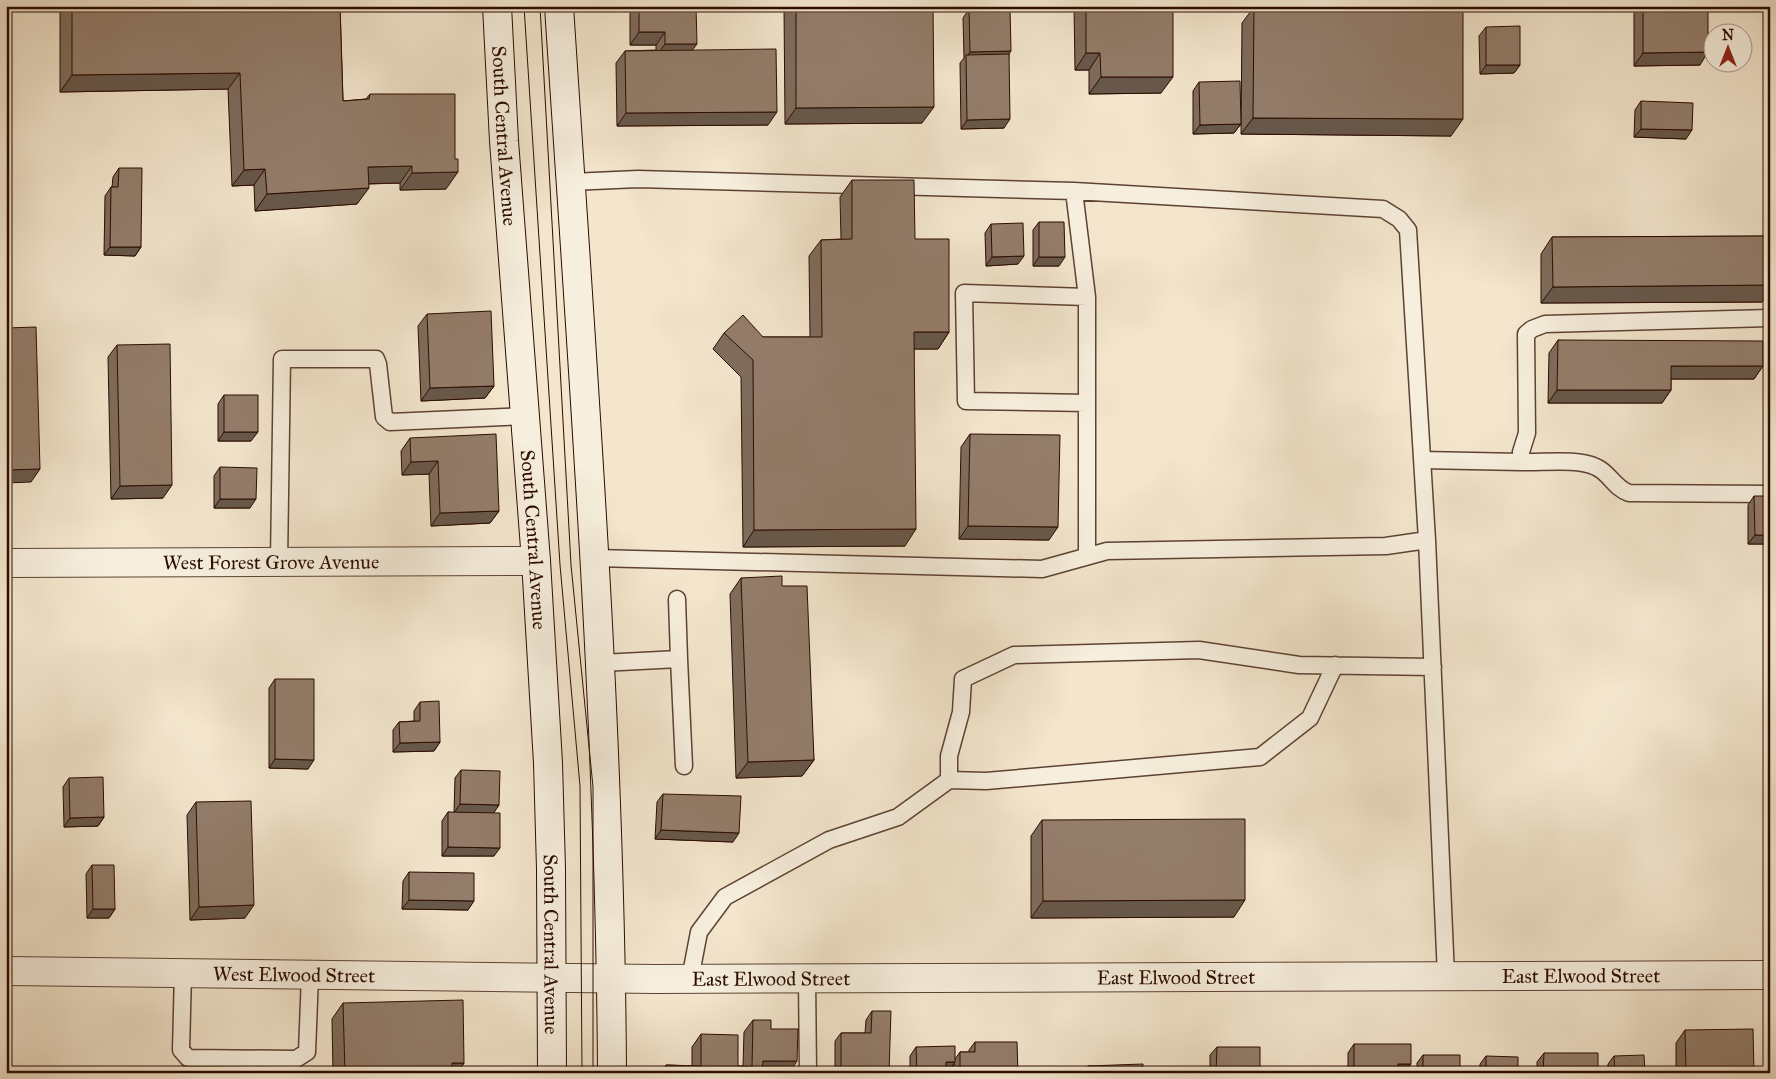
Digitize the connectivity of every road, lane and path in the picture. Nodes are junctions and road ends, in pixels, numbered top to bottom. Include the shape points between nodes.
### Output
1 (498, 6) edge
2 (559, 6) edge
3 (571, 182) junction
4 (1074, 191) junction
5 (1087, 297) junction
6 (1770, 318) edge
7 (1087, 403) junction
8 (525, 416) junction
9 (1422, 460) junction
10 (1521, 462) junction
11 (1770, 494) edge
12 (1427, 540) junction
13 (1087, 556) junction
14 (595, 558) junction
15 (536, 561) junction
16 (279, 562) junction
17 (6, 563) edge
18 (677, 599) dead end
19 (679, 659) junction
20 (601, 663) junction
21 (1335, 665) junction
22 (1433, 667) junction
23 (684, 766) dead end
24 (949, 780) junction
25 (6, 971) edge
26 (183, 973) junction
27 (310, 975) junction
28 (1770, 975) edge
29 (1446, 976) junction
30 (551, 978) junction
31 (581, 978) joint
32 (612, 978) junction
33 (807, 978) junction
34 (690, 979) junction
35 (552, 1073) edge
36 (612, 1073) edge
37 (808, 1073) edge

1 - 8 street, South Central Avenue via 504,141
2 - 3 street
3 - 4 lane via 638,179
3 - 14 street
4 - 5 lane
4 - 9 lane via 1383,209 1399,219 1408,230
5 - 7 lane
5 - 7 lane via 964,293 966,401
6 - 10 lane via 1545,324 1532,329 1526,334 1527,433
7 - 13 lane
8 - 15 street, South Central Avenue
8 - 16 lane via 390,422 384,417 376,359 282,359
9 - 10 lane
9 - 12 lane
10 - 11 lane via 1584,463 1607,473 1619,490 1629,493
12 - 13 lane via 1386,546 1107,551
12 - 22 lane
13 - 14 lane via 1042,569
14 - 20 street
15 - 16 street, West Forest Grove Avenue
15 - 30 street, South Central Avenue via 548,763
16 - 17 street, West Forest Grove Avenue
18 - 19 lane
19 - 20 lane
19 - 23 lane
20 - 32 street
21 - 22 lane
21 - 24 lane via 1310,718 1260,757 986,781
21 - 24 lane via 1299,665 1199,650 1014,655 963,679 961,712 949,756
22 - 29 lane
24 - 34 lane via 898,818 829,840 725,897 699,932
25 - 26 street, West Elwood Street
26 - 27 street, West Elwood Street
26 - 27 lane via 181,1050 188,1058 296,1059 307,1052
27 - 30 street, West Elwood Street
28 - 29 street, East Elwood Street
29 - 33 street, East Elwood Street
30 - 31 street, West Elwood Street
30 - 35 street, South Central Avenue
31 - 32 street, East Elwood Street
32 - 34 street, East Elwood Street
32 - 36 street
33 - 34 street, East Elwood Street
33 - 37 lane

